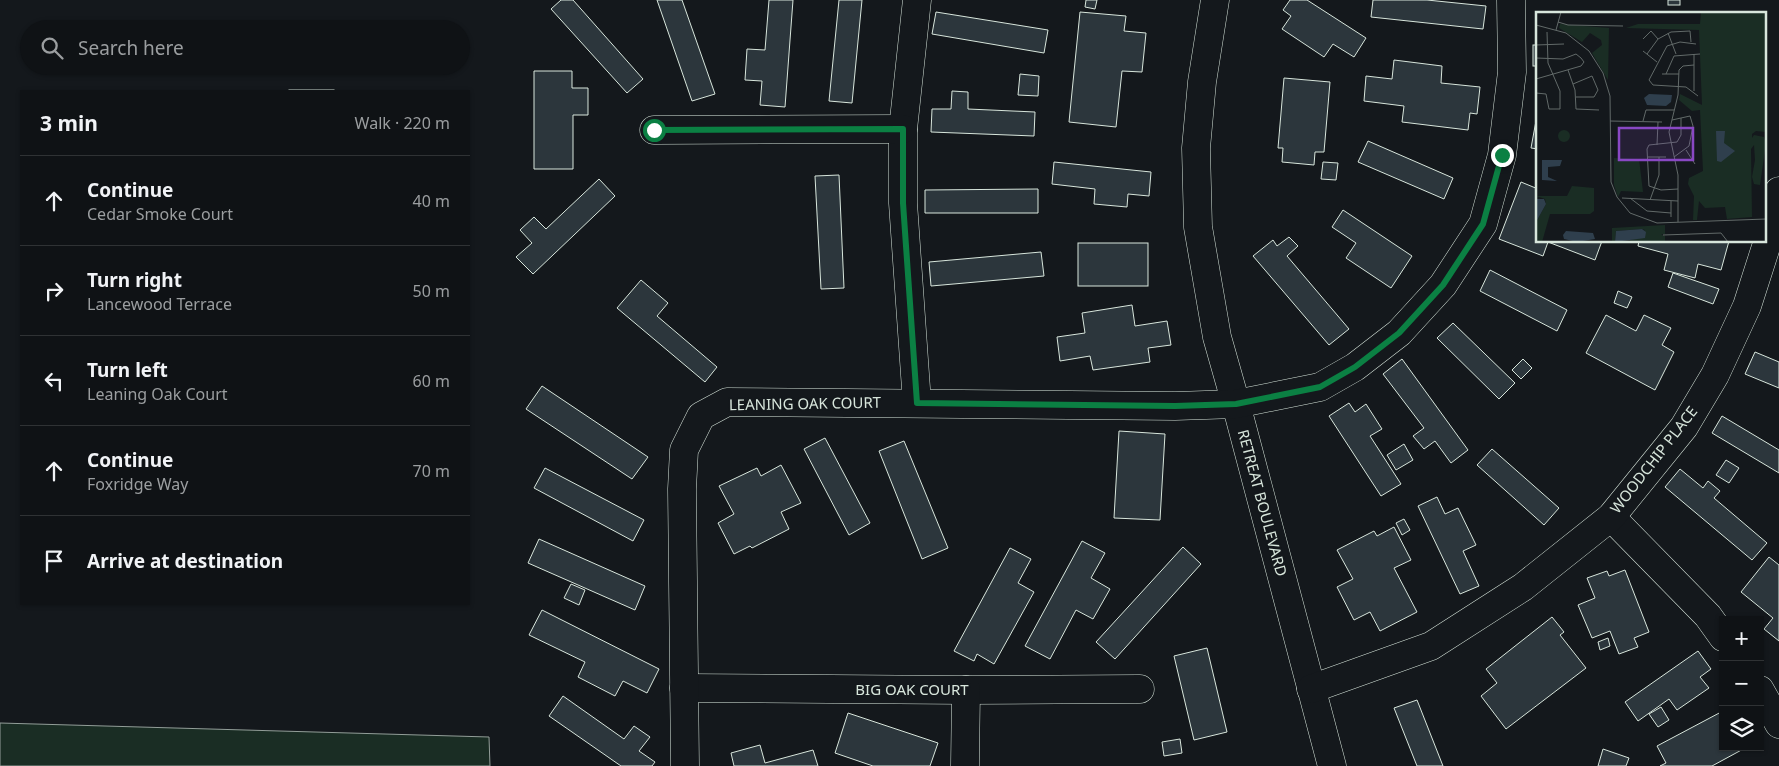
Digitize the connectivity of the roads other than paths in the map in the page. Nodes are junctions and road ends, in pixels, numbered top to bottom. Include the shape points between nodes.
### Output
1 (917, 0) edge
2 (1215, 0) edge
3 (1511, 0) edge
4 (903, 129) junction
5 (654, 130) dead end
6 (1779, 191) edge
7 (917, 403) junction
8 (1236, 404) junction
9 (1611, 517) junction
10 (1719, 631) edge
11 (684, 688) junction
12 (1140, 689) dead end
13 (1312, 689) junction
14 (966, 690) junction
15 (1764, 697) edge
16 (1779, 724) edge
17 (684, 766) edge
18 (965, 766) edge
19 (1332, 766) edge

1 - 4 street
2 - 8 street, RETREAT BOULEVARD via 1196,148 1198,227 1217,337
3 - 8 street, LEANING OAK COURT via 1512,72 1502,155 1483,224 1443,285 1399,333 1355,367 1320,387
4 - 5 street
4 - 7 street via 903,203
6 - 9 street, WOODCHIP PLACE via 1772,228 1746,306 1715,375 1684,427
7 - 8 street, LEANING OAK COURT
7 - 11 street, LEANING OAK COURT via 727,402 701,416 684,450
8 - 13 street, RETREAT BOULEVARD
9 - 10 street via 1708,616
9 - 13 street, WOODCHIP PLACE via 1523,587 1431,646
11 - 14 street, BIG OAK COURT
11 - 17 street, LEANING OAK COURT
12 - 14 street, BIG OAK COURT
13 - 19 street, RETREAT BOULEVARD
14 - 18 street
15 - 16 street

